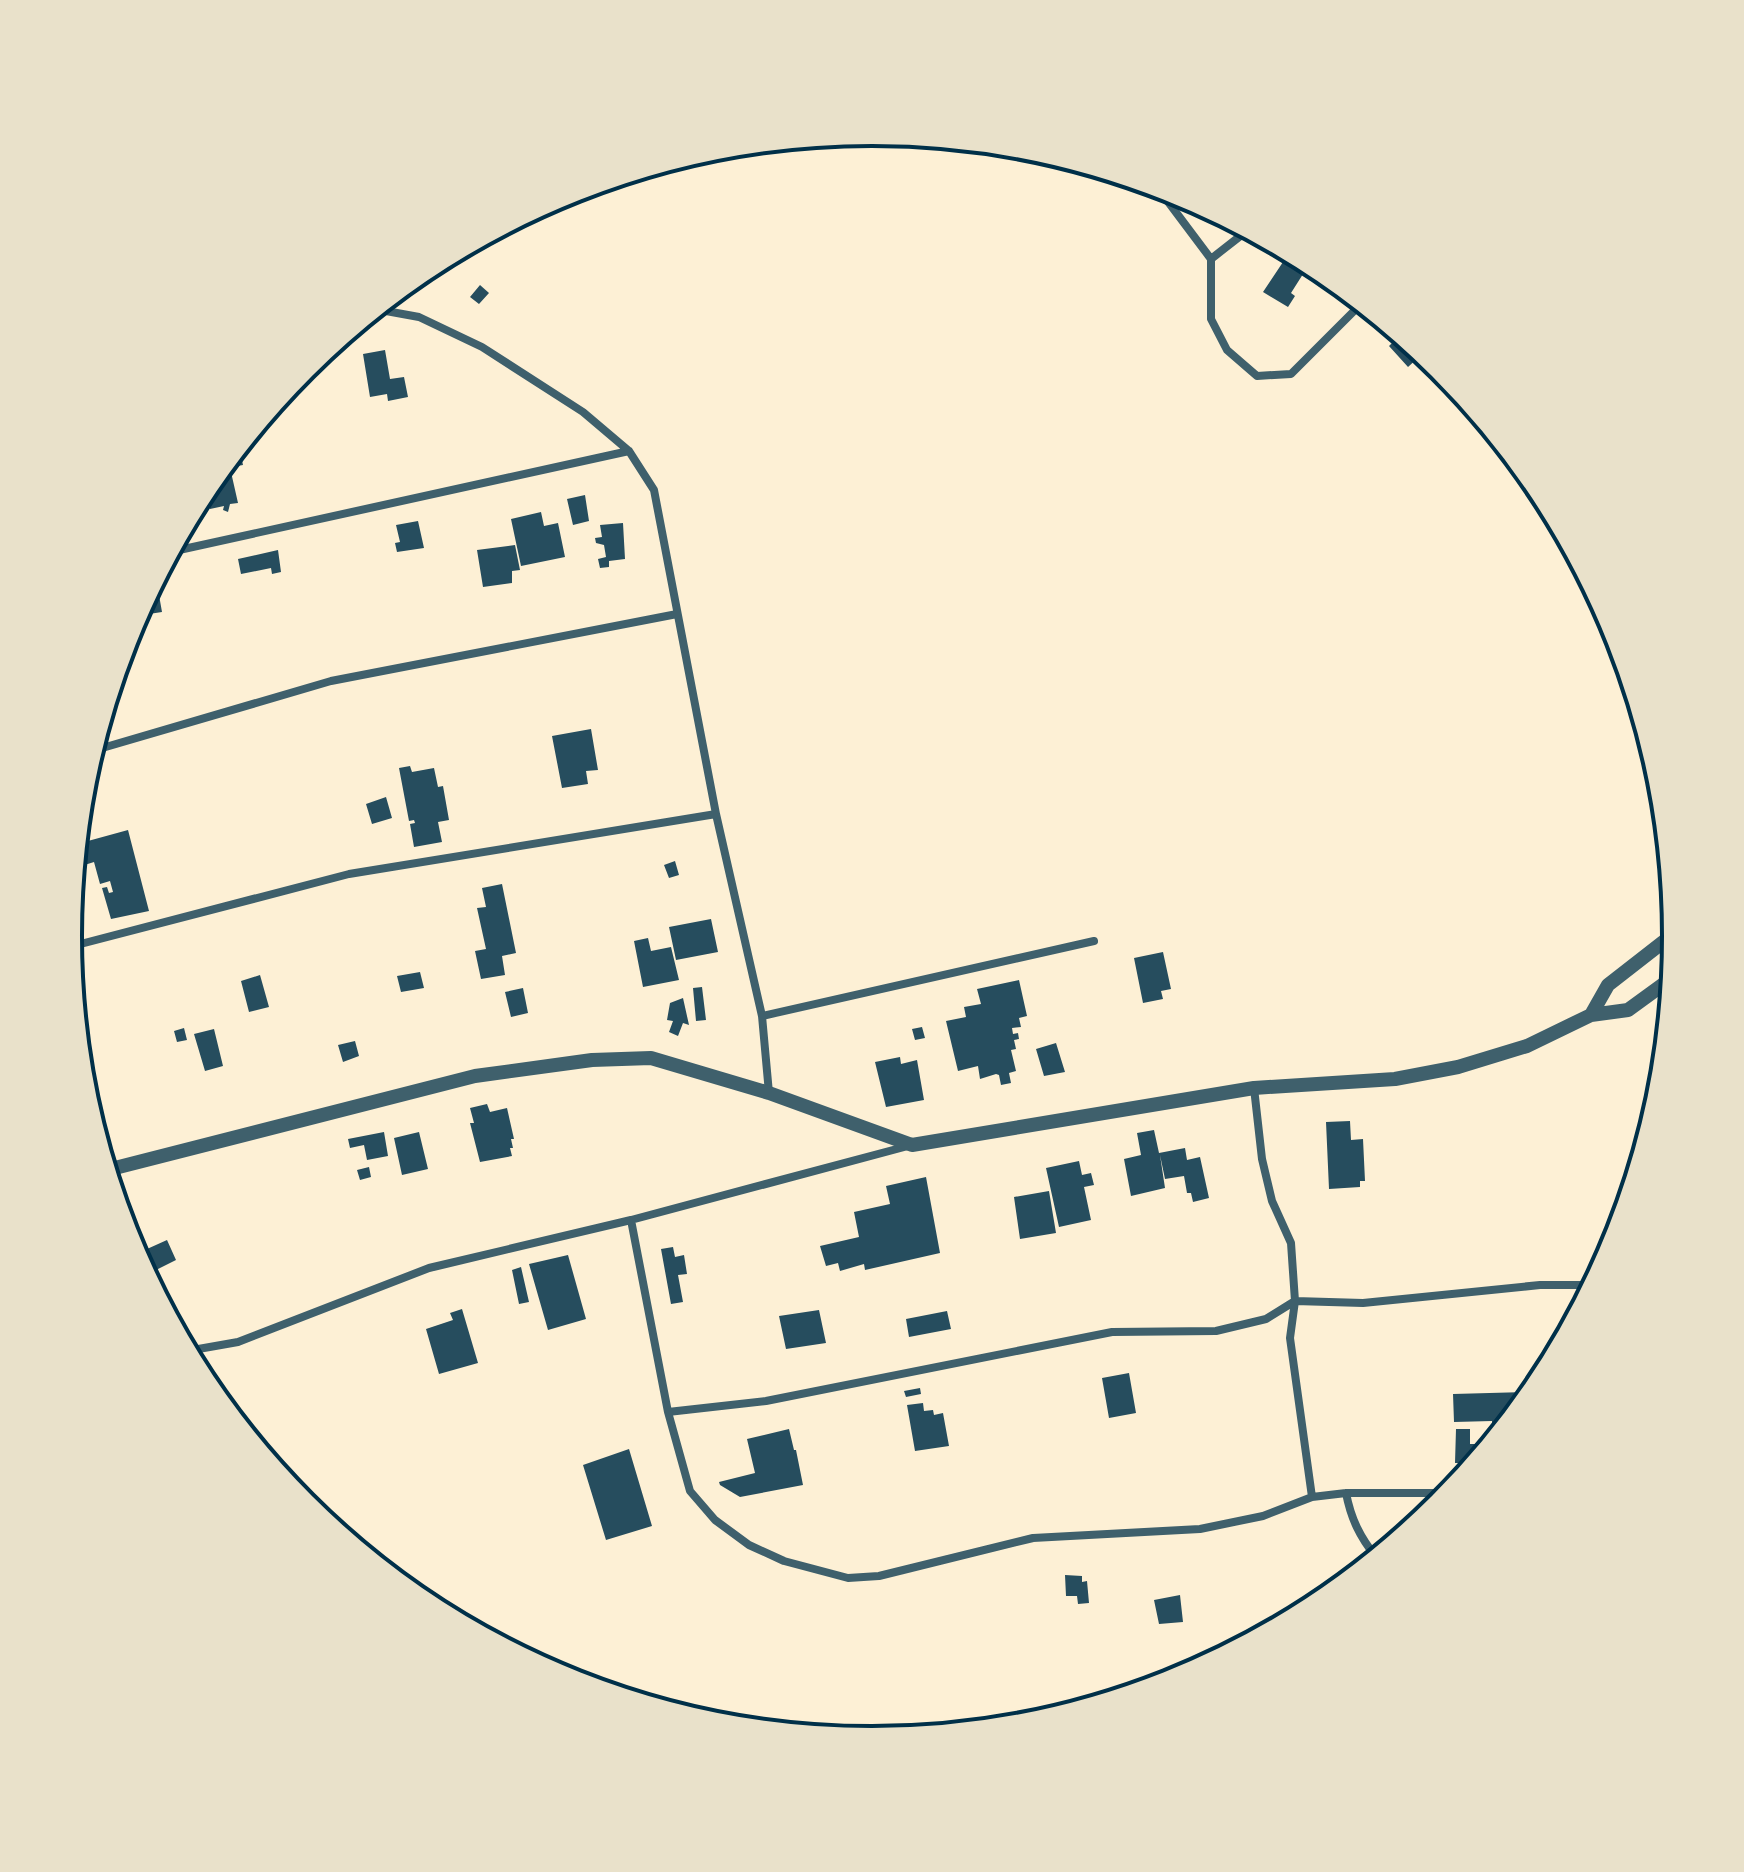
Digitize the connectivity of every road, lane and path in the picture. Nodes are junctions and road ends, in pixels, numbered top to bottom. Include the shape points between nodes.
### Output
1 (1170, 205) edge
2 (1239, 237) edge
3 (1211, 259) junction
4 (1355, 310) edge
5 (388, 311) edge
6 (629, 451) junction
7 (184, 549) edge
8 (677, 614) junction
9 (105, 747) edge
10 (716, 814) junction
11 (1094, 941) dead end
12 (1662, 943) edge
13 (82, 944) edge
14 (1660, 987) edge
15 (1591, 1015) junction
16 (762, 1016) junction
17 (1254, 1088) junction
18 (769, 1093) junction
19 (912, 1145) junction
20 (117, 1167) edge
21 (631, 1220) junction
22 (1581, 1285) edge
23 (1295, 1301) junction
24 (199, 1349) edge
25 (668, 1412) junction
26 (1346, 1493) junction
27 (1433, 1493) edge
28 (1312, 1497) junction
29 (1370, 1549) edge

1 - 3 street
2 - 3 street
3 - 4 street via 1211,319 1227,350 1257,376 1291,374
5 - 6 street via 419,317 482,347 583,412
6 - 7 street
6 - 8 street via 654,490
8 - 9 street via 331,681
8 - 10 street
10 - 13 street via 349,874
10 - 16 street
11 - 16 street
12 - 15 street via 1608,985
14 - 15 street via 1628,1010
15 - 17 street via 1527,1046 1458,1067 1395,1079
16 - 18 street
17 - 19 street
17 - 23 street via 1262,1159 1291,1243
18 - 19 street
18 - 20 street via 651,1058 592,1060 475,1076
19 - 21 street
21 - 24 street via 429,1268 238,1342
21 - 25 street
22 - 23 street via 1363,1303
23 - 25 street via 1266,1319 1216,1331 1112,1332 766,1401
23 - 28 street via 1290,1338
25 - 28 street via 690,1491 715,1520 749,1545 784,1561 848,1578 879,1576 1033,1538 1200,1529 1263,1516
26 - 27 street
26 - 28 street
26 - 29 street via 1350,1516

